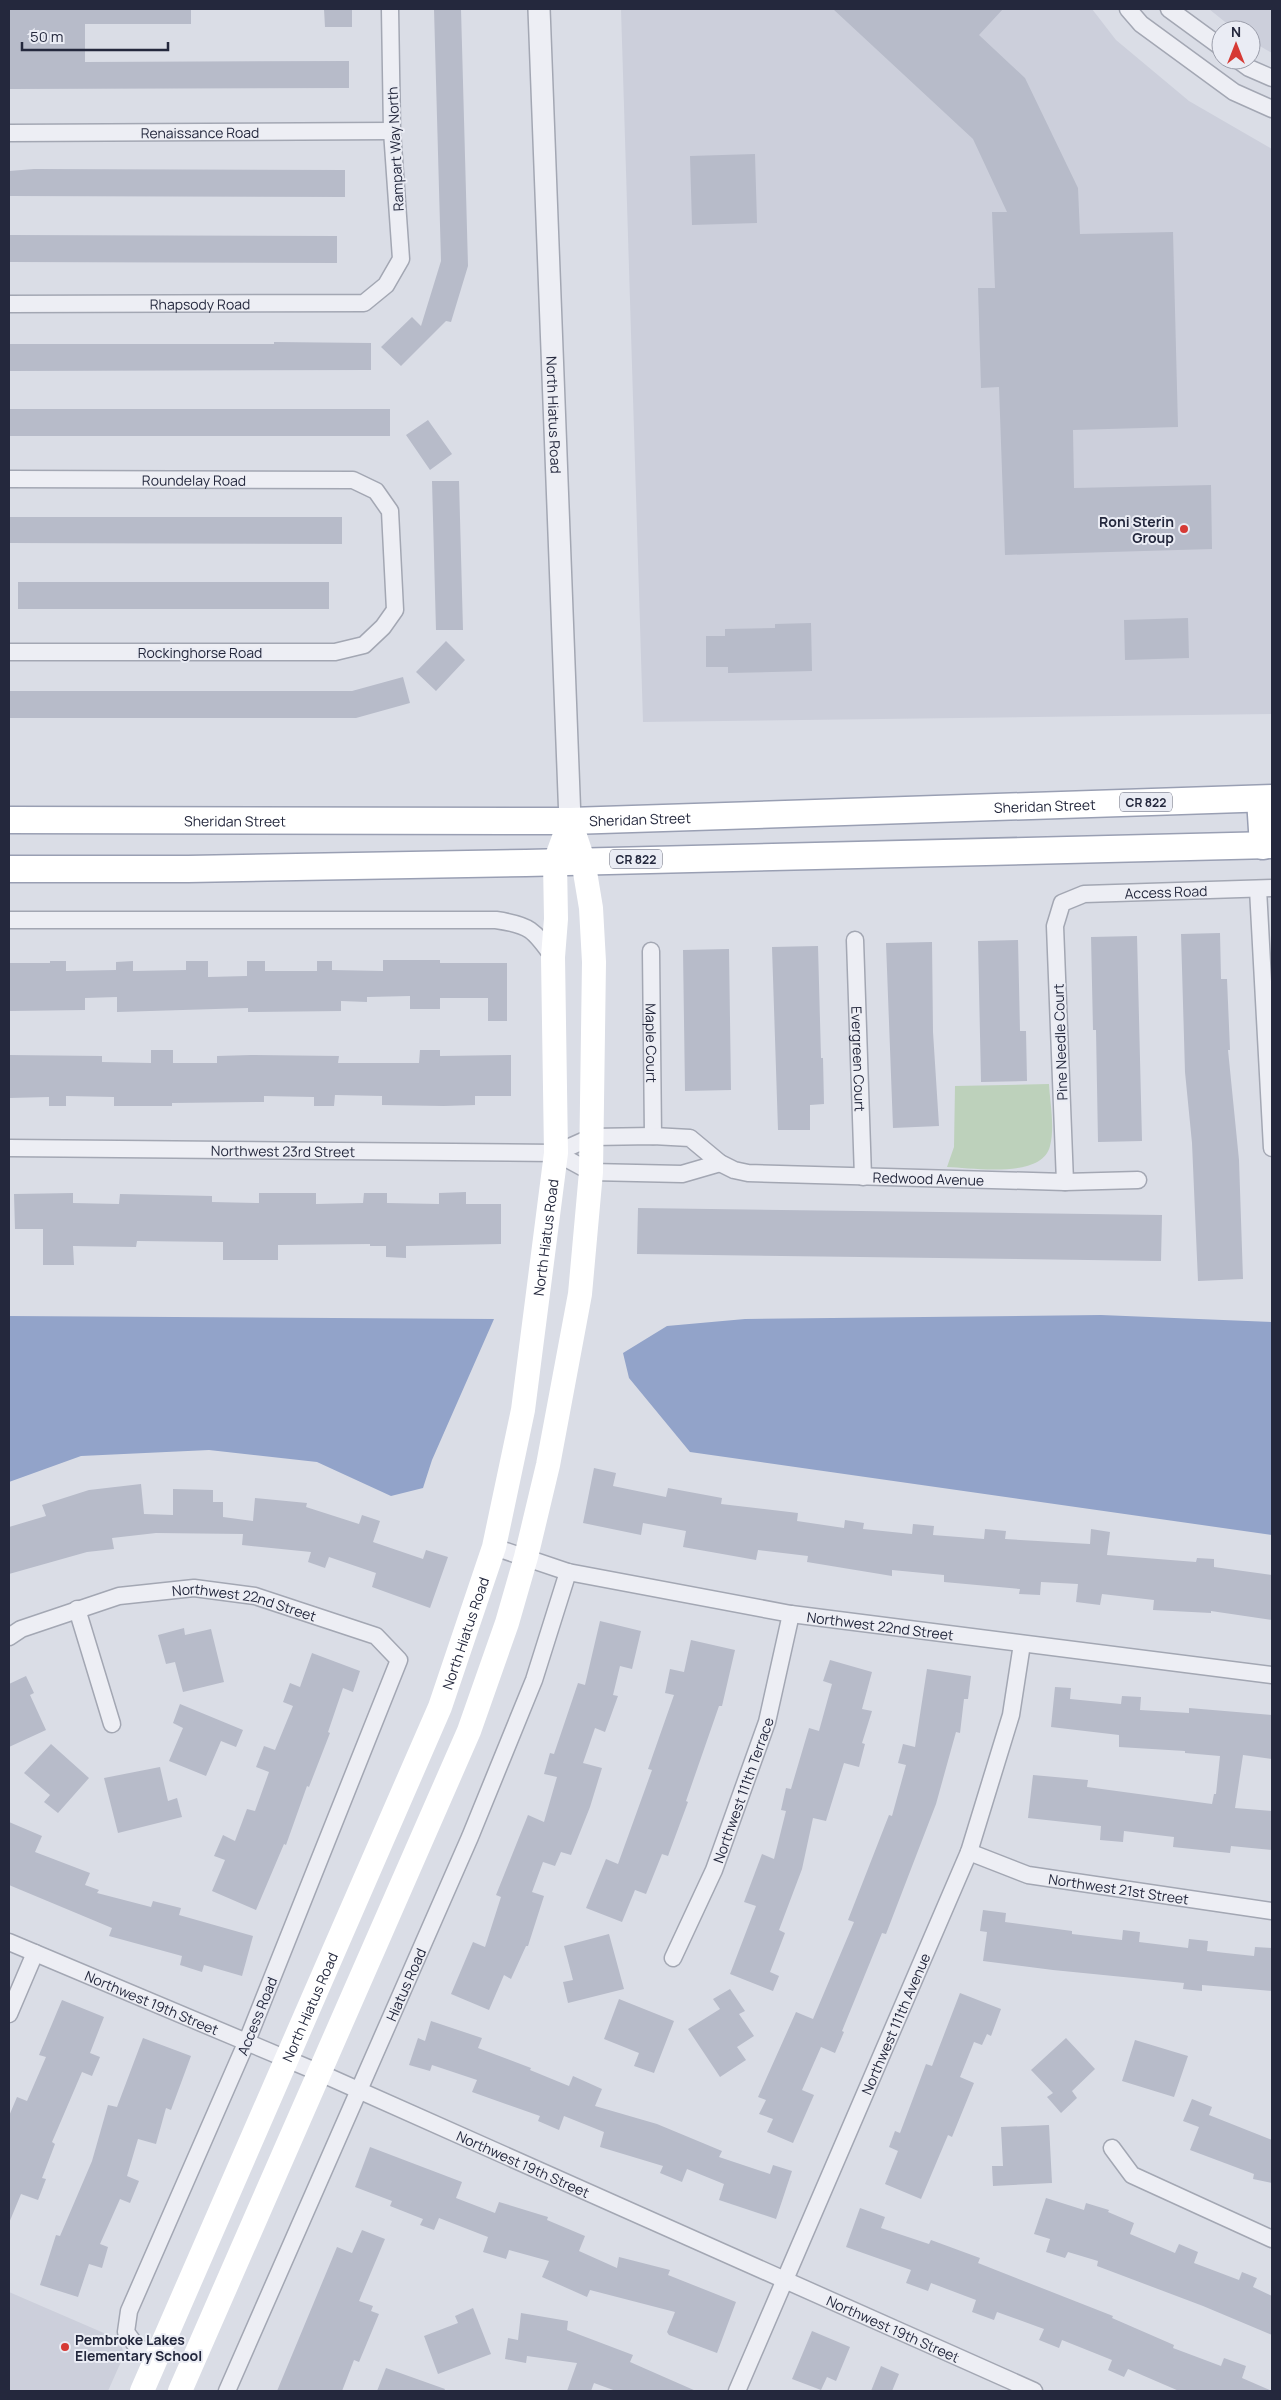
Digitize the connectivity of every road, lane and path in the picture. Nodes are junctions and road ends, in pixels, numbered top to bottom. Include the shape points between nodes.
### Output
1 (390, 9) edge
2 (539, 9) edge
3 (1128, 9) edge
4 (1169, 9) edge
5 (1211, 40) edge
6 (1253, 70) edge
7 (1272, 78) edge
8 (1272, 109) edge
9 (392, 130) junction
10 (9, 134) edge
11 (386, 286) joint
12 (9, 304) edge
13 (9, 479) edge
14 (376, 491) joint
15 (9, 652) edge
16 (1266, 798) edge
17 (9, 820) edge
18 (570, 821) junction
19 (1268, 846) edge
20 (583, 860) junction
21 (555, 862) junction
22 (9, 869) edge
23 (1265, 889) edge
24 (1062, 903) joint
25 (9, 920) edge
26 (855, 940) dead end
27 (651, 951) dead end
28 (553, 957) junction
29 (653, 1136) junction
30 (592, 1137) junction
31 (9, 1148) edge
32 (1272, 1148) edge
33 (556, 1153) junction
34 (720, 1163) junction
35 (591, 1172) junction
36 (863, 1177) junction
37 (1138, 1180) dead end
38 (1065, 1182) junction
39 (494, 1547) junction
40 (526, 1557) junction
41 (568, 1572) junction
42 (78, 1609) junction
43 (791, 1614) junction
44 (9, 1637) edge
45 (1022, 1644) junction
46 (399, 1660) joint
47 (1272, 1675) edge
48 (112, 1724) dead end
49 (969, 1852) junction
50 (1272, 1911) edge
51 (9, 1942) edge
52 (35, 1953) junction
53 (672, 1958) dead end
54 (9, 2014) edge
55 (247, 2041) junction
56 (287, 2059) junction
57 (320, 2073) junction
58 (359, 2091) junction
59 (1112, 2148) dead end
60 (1272, 2239) edge
61 (784, 2279) junction
62 (158, 2356) junction
63 (142, 2391) edge
64 (180, 2391) edge
65 (228, 2391) edge
66 (736, 2391) edge
67 (1034, 2391) edge

1 - 9 street, Rampart Way North
2 - 18 street, North Hiatus Road
3 - 8 street via 1142,24 1234,92
4 - 5 street
6 - 7 street
9 - 10 street, Renaissance Road
9 - 11 street, Rampart Way North via 401,260
11 - 12 street, Rhapsody Road via 364,303
13 - 14 street, Roundelay Road via 353,480
14 - 15 street, Rockinghorse Road via 390,511 395,610 383,628 364,645 335,652
16 - 18 main road, Sheridan Street / CR 822
16 - 19 main road
17 - 18 main road, Sheridan Street / CR 822
18 - 20 main road, North Hiatus Road
18 - 21 main road, North Hiatus Road
19 - 20 main road, CR 822
20 - 21 main road, CR 822
20 - 30 main road, North Hiatus Road via 591,908 594,962
21 - 22 main road, CR 822
21 - 28 main road, North Hiatus Road
23 - 24 street, Access Road via 1084,894
23 - 32 street
24 - 38 street, Pine Needle Court via 1056,926
25 - 28 street via 496,920 516,923 536,933
26 - 36 street, Evergreen Court
27 - 29 street, Maple Court
28 - 33 main road, North Hiatus Road
29 - 30 street, Redwood Avenue
29 - 34 street, Redwood Avenue via 690,1138
30 - 33 street, Redwood Avenue
30 - 35 main road, North Hiatus Road
31 - 33 street, Northwest 23rd Street
33 - 35 street
33 - 39 main road, North Hiatus Road via 524,1410
34 - 35 street via 682,1174
34 - 36 street, Redwood Avenue via 748,1173
35 - 40 main road, North Hiatus Road via 580,1294 548,1465
36 - 38 street, Redwood Avenue
37 - 38 street, Redwood Avenue
39 - 40 street, Northwest 22nd Street
39 - 56 main road, North Hiatus Road via 440,1707
40 - 41 street, Northwest 22nd Street
40 - 57 main road, North Hiatus Road via 469,1731
41 - 43 street, Northwest 22nd Street
41 - 58 street, Hiatus Road via 534,1680 470,1837
42 - 44 street, Northwest 22nd Street via 21,1629
42 - 46 street, Northwest 22nd Street via 119,1596 194,1588 255,1596 376,1636
42 - 48 street
43 - 45 street, Northwest 22nd Street
43 - 53 street, Northwest 111th Terrace via 767,1722 714,1870
45 - 47 street, Northwest 22nd Street
45 - 49 street, Northwest 111th Avenue via 1011,1716
46 - 55 street, Access Road
49 - 50 street, Northwest 21st Street via 1028,1875
49 - 61 street, Northwest 111th Avenue
51 - 52 street, Northwest 19th Street
52 - 54 street
52 - 55 street, Northwest 19th Street
55 - 56 street, Northwest 19th Street
55 - 62 street, Access Road via 129,2311 126,2332 137,2347
56 - 57 street, Northwest 19th Street
56 - 62 main road, North Hiatus Road
57 - 58 street, Northwest 19th Street
57 - 64 main road, North Hiatus Road
58 - 61 street, Northwest 19th Street
58 - 65 street, Hiatus Road
59 - 60 street via 1132,2175
61 - 66 street, Northwest 111th Avenue
61 - 67 street, Northwest 19th Street
62 - 63 main road, North Hiatus Road

